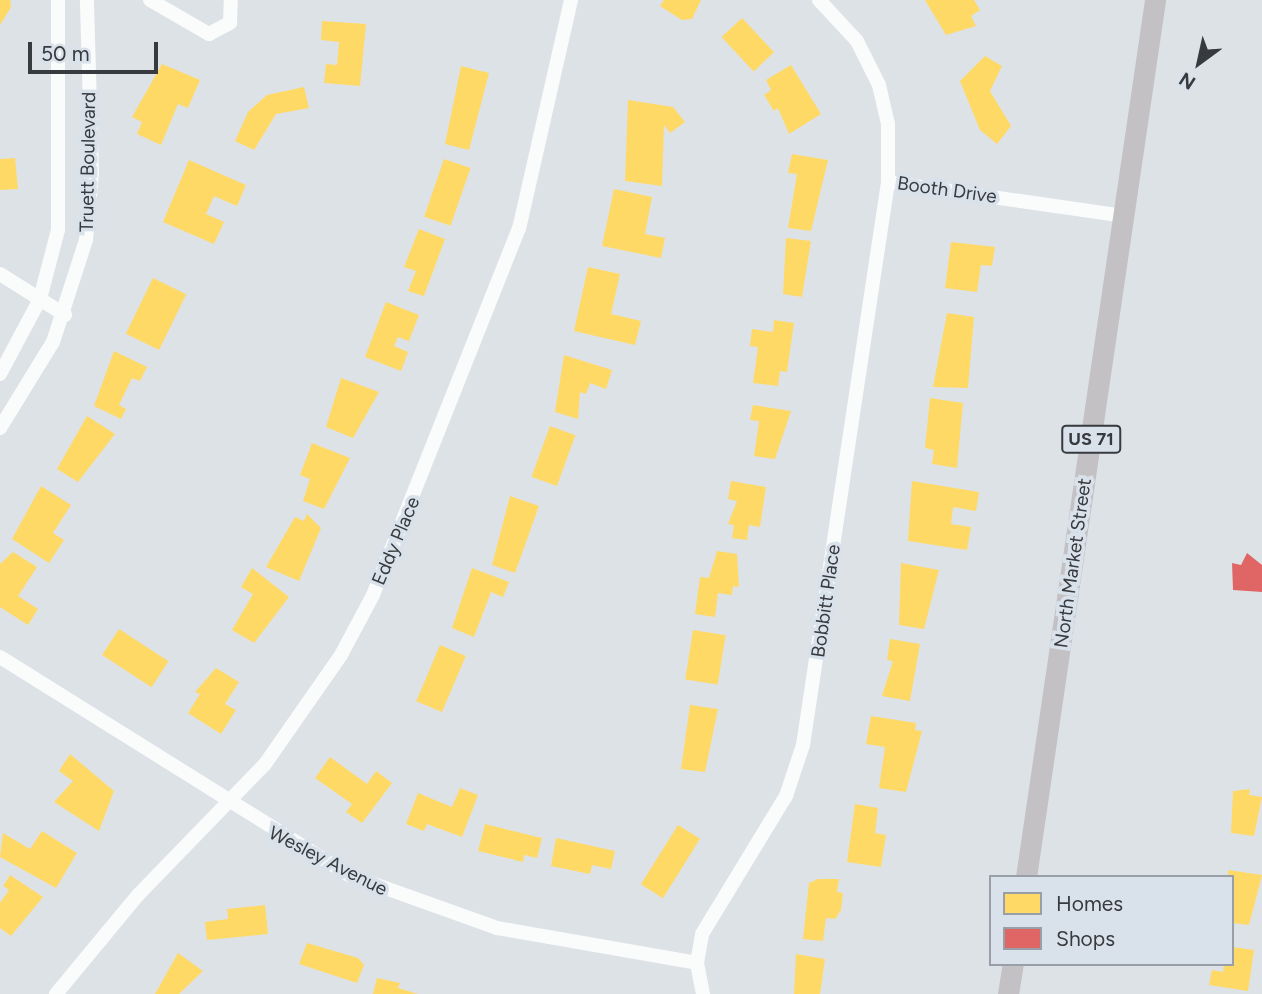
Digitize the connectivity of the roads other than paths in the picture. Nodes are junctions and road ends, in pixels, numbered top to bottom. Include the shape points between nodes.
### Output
1 (58, 0) edge
2 (87, 0) edge
3 (150, 0) edge
4 (231, 0) edge
5 (571, 0) edge
6 (819, 0) edge
7 (1155, 0) edge
8 (888, 182) junction
9 (1125, 216) junction
10 (0, 274) edge
11 (40, 299) junction
12 (65, 315) junction
13 (0, 374) edge
14 (0, 428) edge
15 (0, 657) edge
16 (229, 804) junction
17 (1026, 875) edge
18 (697, 963) junction
19 (1013, 966) edge
20 (56, 994) edge
21 (703, 994) edge
22 (1008, 994) edge

1 - 11 street, Truett Boulevard via 62,187 55,247
2 - 12 street, Truett Boulevard via 90,214
3 - 4 street via 209,34 230,23
5 - 16 street, Eddy Place via 519,229 373,595 305,711
6 - 8 street, Booth Drive via 857,41 879,85 888,124
7 - 9 main road, North Market Street / US 71
8 - 9 street, Booth Drive
8 - 18 street, Bobbitt Place via 799,762 786,796 710,916
9 - 17 main road, North Market Street / US 71
10 - 11 street
11 - 12 street
11 - 13 street, Truett Boulevard
12 - 14 street, Truett Boulevard
15 - 16 street, Wesley Avenue
16 - 18 street, Wesley Avenue via 349,875 443,912
16 - 20 street, Eddy Place via 138,895
18 - 21 street, Bobbitt Place
19 - 22 main road

